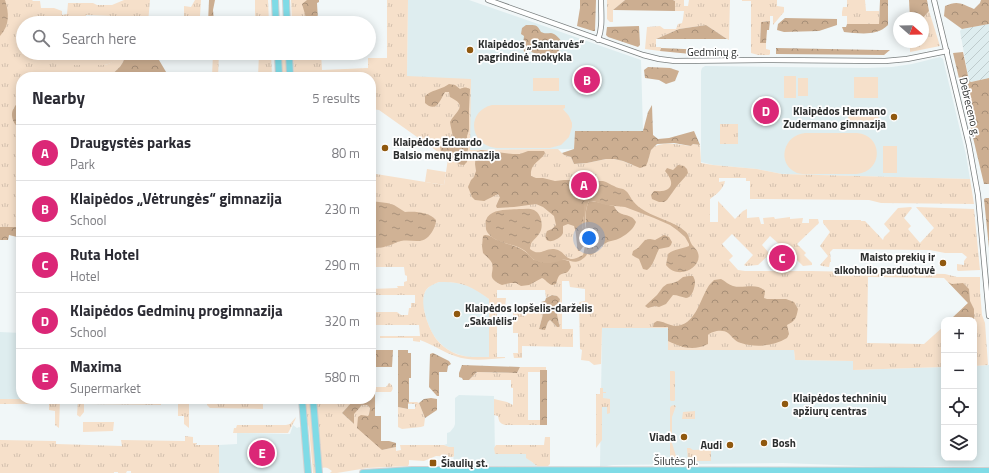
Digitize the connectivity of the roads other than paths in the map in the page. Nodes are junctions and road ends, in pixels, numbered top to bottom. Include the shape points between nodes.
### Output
1 (275, 0) edge
2 (286, 0) edge
3 (488, 0) edge
4 (601, 0) edge
5 (934, 0) edge
6 (276, 16) edge
7 (287, 16) edge
8 (598, 40) junction
9 (947, 50) junction
10 (278, 60) edge
11 (289, 60) edge
12 (279, 72) edge
13 (290, 72) edge
14 (989, 316) edge
15 (302, 404) edge
16 (313, 404) edge
17 (989, 471) edge
18 (600, 472) edge
19 (308, 473) edge
20 (319, 473) edge
21 (362, 473) edge

1 - 6 main road
2 - 7 main road
3 - 8 street, Gedminų g.
4 - 8 street via 602,25
5 - 9 street, Debreceno g.
8 - 9 street, Gedminų g. via 643,55 675,61 885,61
9 - 14 street, Debreceno g. via 978,196
10 - 12 main road
11 - 13 main road
15 - 19 main road
16 - 20 main road
17 - 18 main road, Šilutės pl.
18 - 21 main road, Šilutės pl. via 412,470

